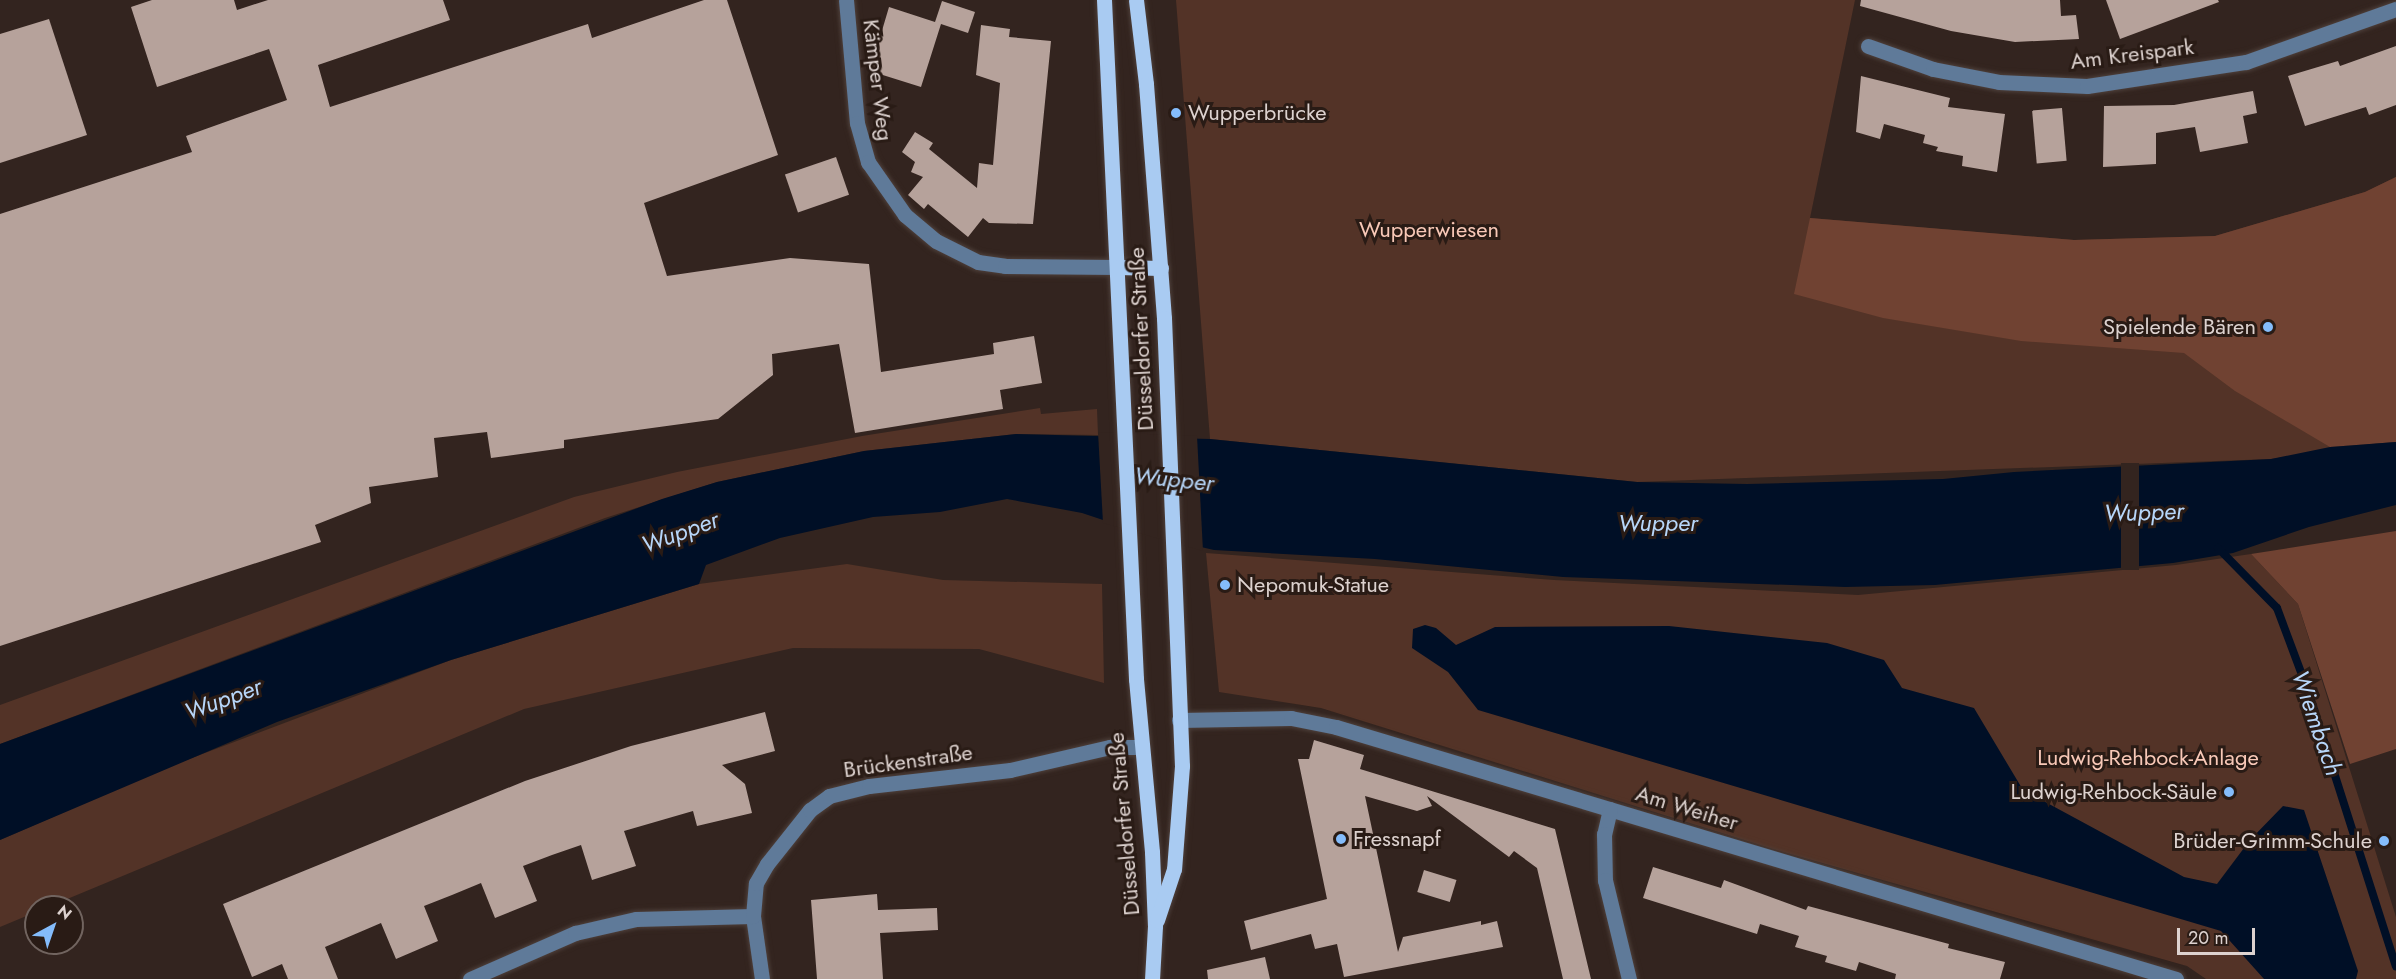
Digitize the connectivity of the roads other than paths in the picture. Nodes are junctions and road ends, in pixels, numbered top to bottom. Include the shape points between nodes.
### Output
1 (846, 0) edge
2 (1104, 0) edge
3 (1136, 0) edge
4 (2396, 9) edge
5 (1868, 46) dead end
6 (1117, 267) junction
7 (1161, 268) junction
8 (1179, 720) junction
9 (1140, 747) junction
10 (1610, 809) junction
11 (753, 916) junction
12 (1155, 926) junction
13 (472, 979) edge
14 (762, 979) edge
15 (1152, 979) edge
16 (1629, 979) edge
17 (2176, 979) edge

1 - 6 street, Kämper Weg via 857,123 868,162 905,215 936,241 978,262 1005,266
2 - 6 main road, Düsseldorfer Straße
3 - 7 main road, Düsseldorfer Straße
4 - 5 street, Am Kreispark via 2246,62 2087,86 1999,82 1933,69
6 - 7 main road
6 - 9 main road, Düsseldorfer Straße
7 - 8 main road, Düsseldorfer Straße
8 - 10 street, Am Weiher via 1291,718 1336,727
8 - 12 main road, Düsseldorfer Straße via 1180,822 1174,868
9 - 11 street, Brückenstraße via 1110,747 1010,770 869,786 829,796 810,810 767,864 756,883
9 - 12 main road, Düsseldorfer Straße
10 - 16 street via 1604,834 1605,880
10 - 17 street, Am Weiher
11 - 13 street via 626,921 575,933
11 - 14 street, Brückenstraße
12 - 15 main road, Düsseldorfer Straße

